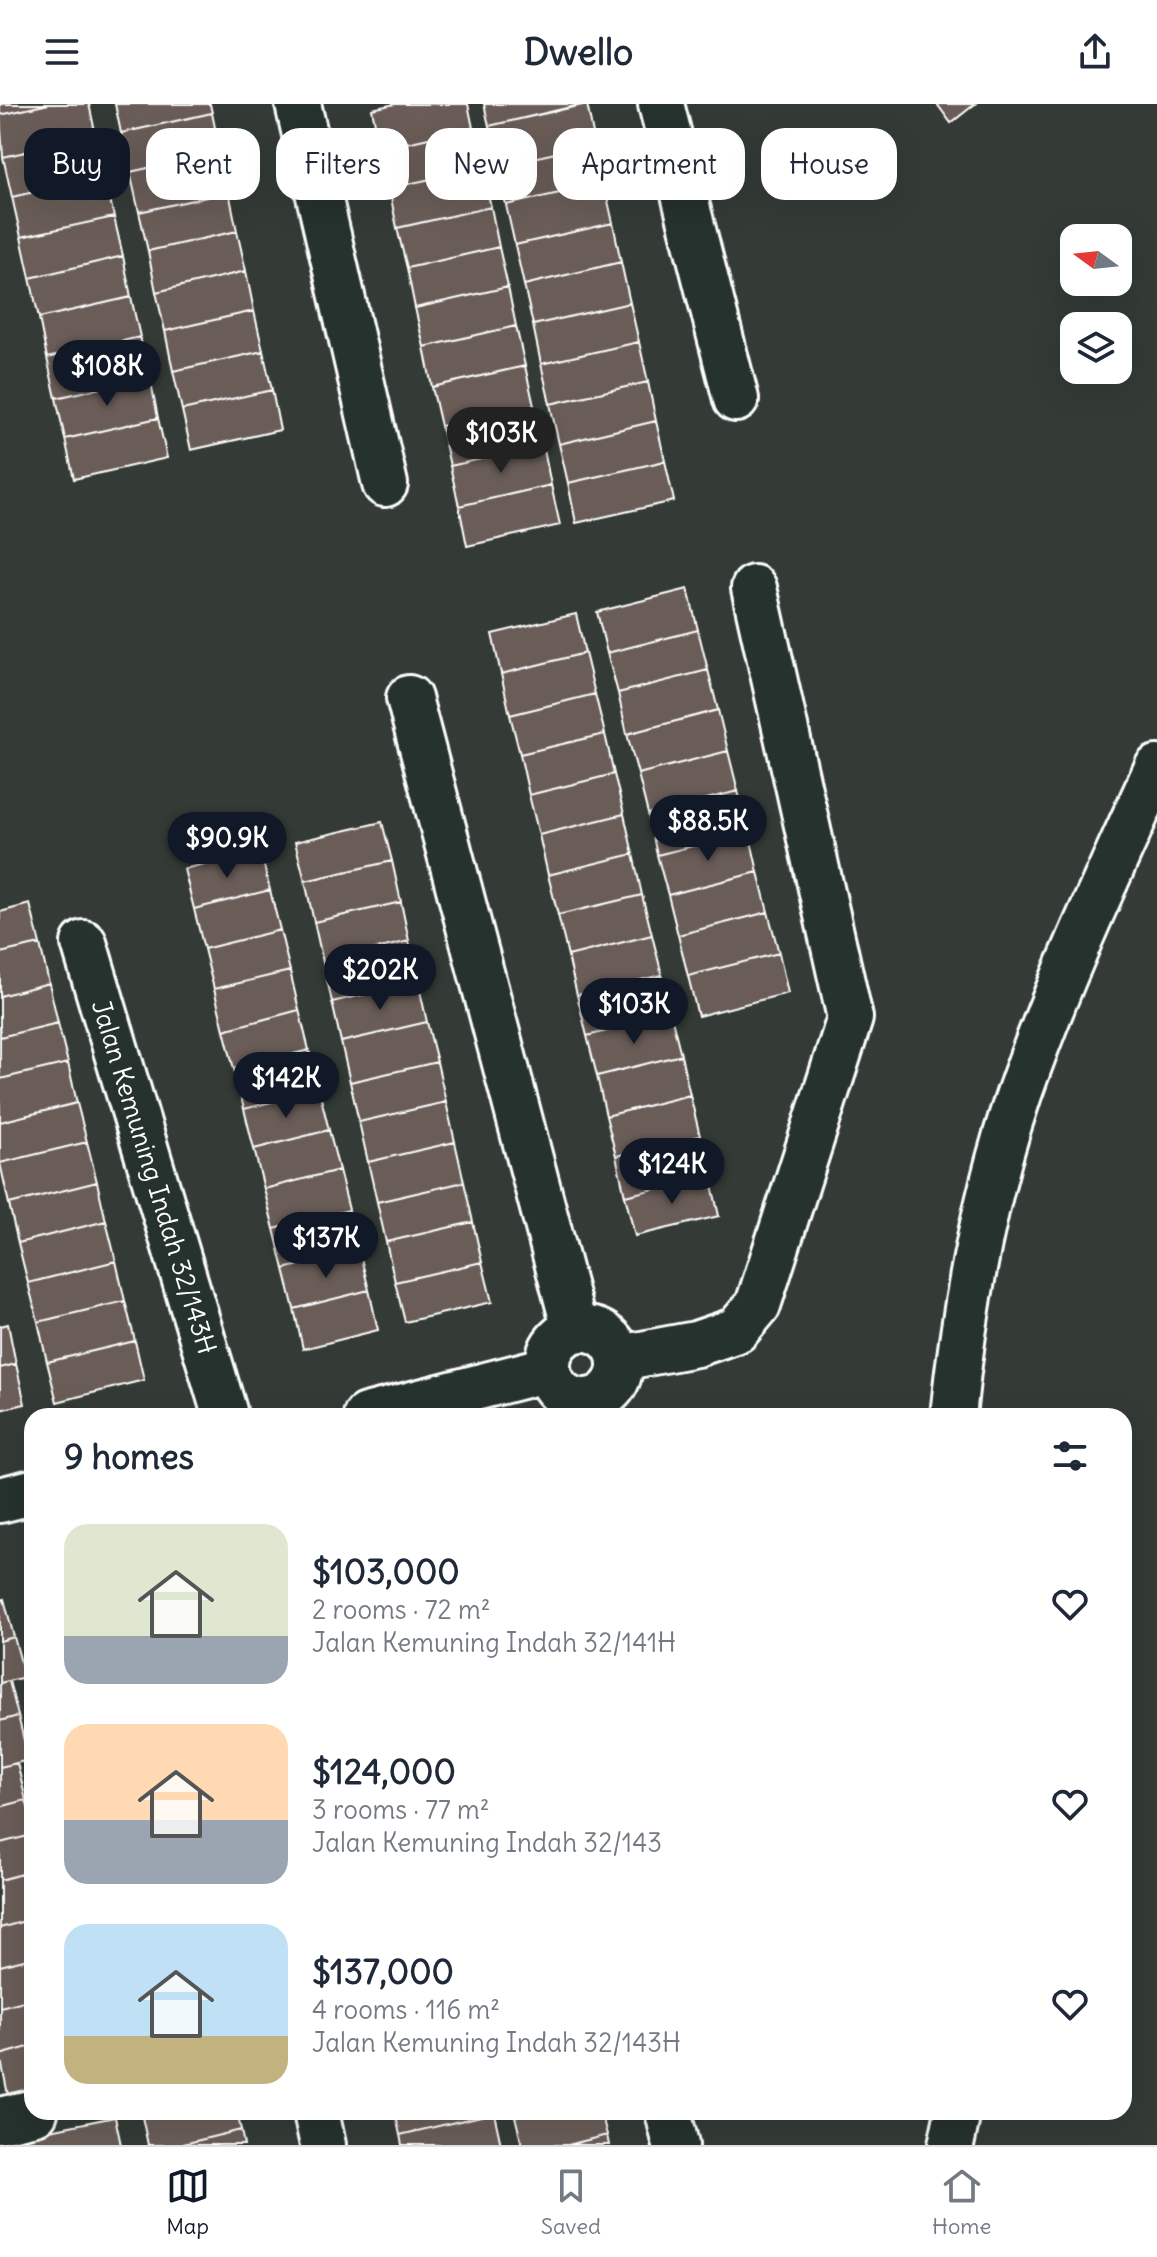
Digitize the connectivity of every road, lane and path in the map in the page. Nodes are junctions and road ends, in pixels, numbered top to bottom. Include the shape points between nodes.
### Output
1 (298, 104) edge
2 (661, 104) edge
3 (736, 399) dead end
4 (385, 484) dead end
5 (754, 588) dead end
6 (409, 698) dead end
7 (1157, 768) edge
8 (84, 943) dead end
9 (575, 1330) junction
10 (620, 1358) junction
11 (548, 1369) junction
12 (226, 1408) edge
13 (397, 1408) edge
14 (594, 1408) edge
15 (954, 1408) edge
16 (24, 1494) edge
17 (0, 1500) edge
18 (24, 2115) edge
19 (0, 2120) edge
20 (318, 2120) edge
21 (670, 2120) edge
22 (956, 2120) edge
23 (323, 2145) edge
24 (676, 2145) edge
25 (951, 2145) edge

1 - 4 main road
2 - 3 main road
5 - 10 main road via 850,1018 758,1305 737,1330 696,1344
6 - 9 main road
7 - 15 main road via 1080,936 1019,1095 965,1312
8 - 12 main road, Jalan Kemuning Indah 32/143H
9 - 10 main road via 587,1328 608,1337
9 - 11 main road via 552,1349
10 - 14 main road via 612,1389
11 - 13 main road
11 - 14 main road via 551,1381 569,1398
16 - 17 main road
18 - 19 main road
20 - 23 main road
21 - 24 main road
22 - 25 main road

